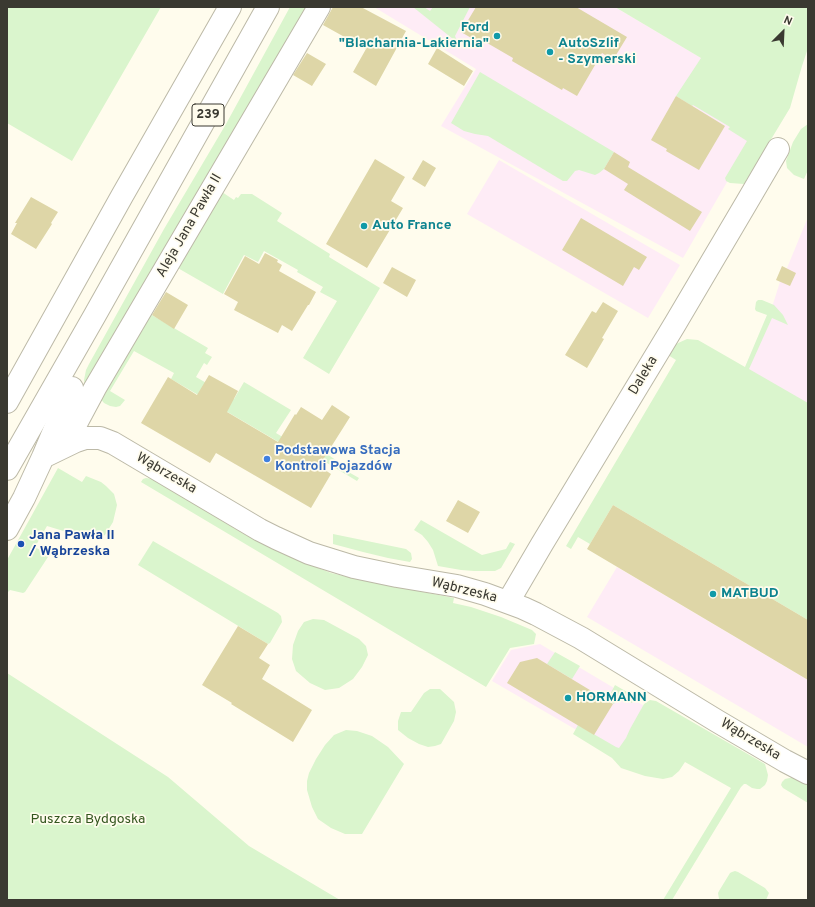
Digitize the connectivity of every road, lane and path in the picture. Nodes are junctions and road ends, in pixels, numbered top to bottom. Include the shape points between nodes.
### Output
1 (230, 7) edge
2 (268, 7) edge
3 (319, 7) edge
4 (778, 149) dead end
5 (95, 315) junction
6 (72, 388) junction
7 (7, 402) edge
8 (81, 414) junction
9 (108, 441) junction
10 (64, 446) junction
11 (43, 457) junction
12 (7, 469) edge
13 (7, 529) edge
14 (508, 602) junction
15 (808, 773) edge

1 - 7 street, 239
2 - 5 street, 239
3 - 8 street, Aleja Jana Pawła II
4 - 14 street, Daleka
5 - 6 street
5 - 12 street, 239
6 - 8 street, Wąbrzeska
6 - 11 street
8 - 9 street, Wąbrzeska
8 - 10 street, Aleja Jana Pawła II
9 - 10 street, Wąbrzeska via 86,438
9 - 14 street, Wąbrzeska via 260,530 309,552 354,567 457,586
10 - 11 street, Wąbrzeska
11 - 13 street
14 - 15 street, Wąbrzeska via 560,627

